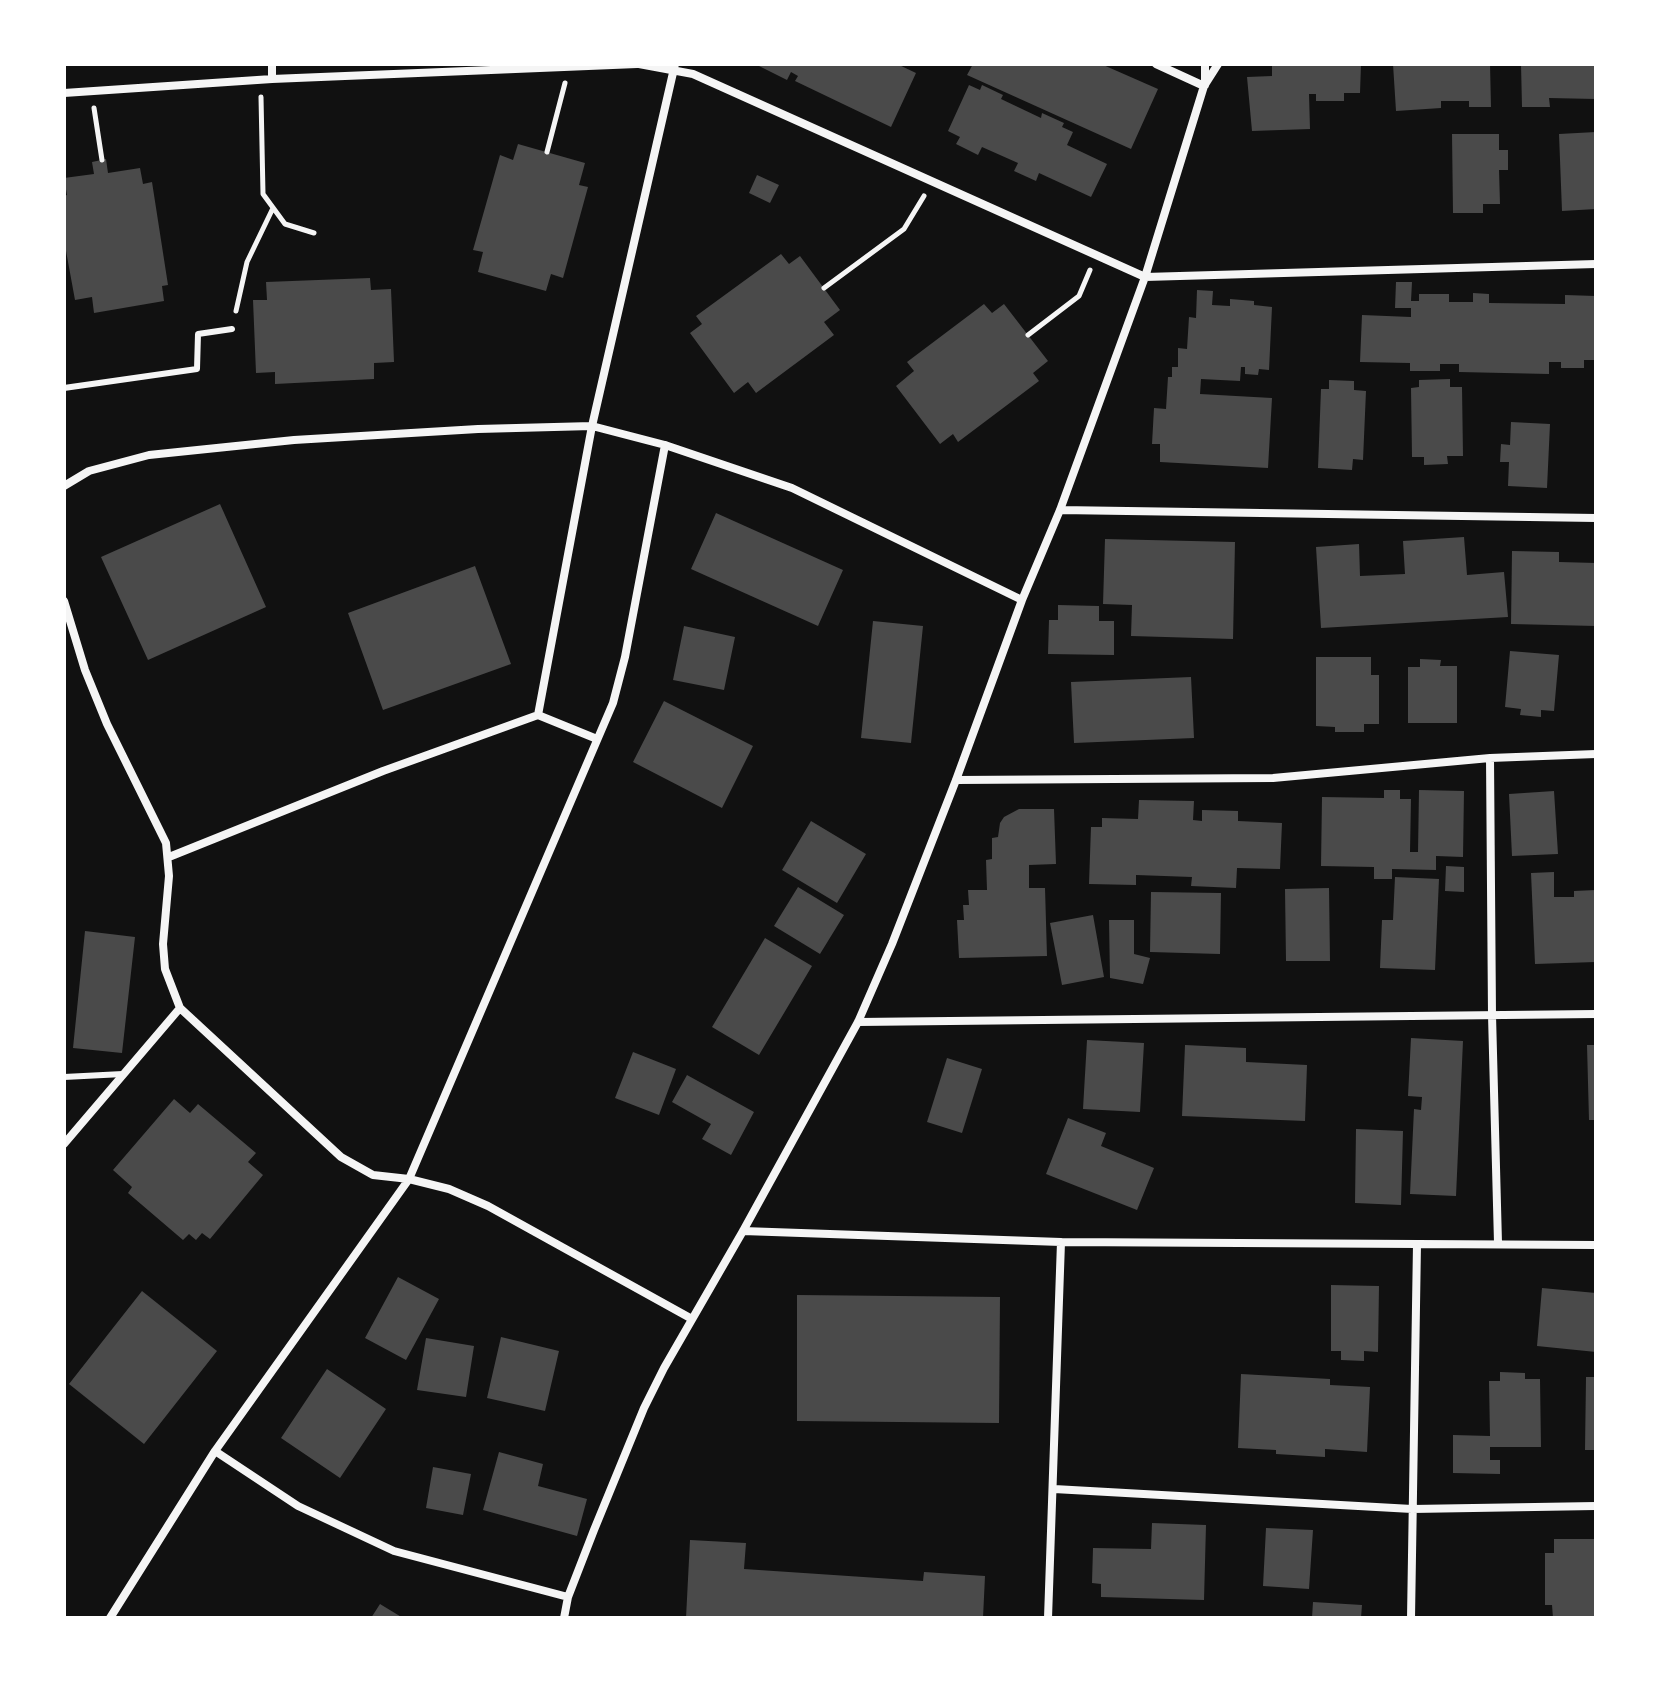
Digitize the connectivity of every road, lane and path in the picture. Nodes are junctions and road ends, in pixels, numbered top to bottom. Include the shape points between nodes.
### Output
1 (272, 64) edge
2 (638, 64) edge
3 (1156, 64) edge
4 (1205, 64) edge
5 (1218, 64) edge
6 (673, 67) edge
7 (272, 79) junction
8 (260, 80) junction
9 (1204, 86) junction
10 (64, 93) edge
11 (559, 111) dead end
12 (99, 135) dead end
13 (547, 152) dead end
14 (102, 160) dead end
15 (933, 182) junction
16 (273, 208) junction
17 (314, 233) dead end
18 (1096, 254) junction
19 (1596, 264) edge
20 (1145, 277) junction
21 (824, 288) dead end
22 (232, 329) joint
23 (1028, 335) dead end
24 (64, 388) edge
25 (592, 426) junction
26 (665, 445) junction
27 (64, 486) edge
28 (1060, 510) junction
29 (1596, 518) edge
30 (1022, 600) junction
31 (64, 601) edge
32 (538, 715) junction
33 (597, 739) junction
34 (1596, 754) edge
35 (1490, 758) junction
36 (956, 780) junction
37 (169, 857) junction
38 (180, 1008) junction
39 (1596, 1014) edge
40 (1492, 1015) junction
41 (858, 1022) junction
42 (123, 1074) junction
43 (64, 1077) edge
44 (64, 1144) edge
45 (409, 1179) junction
46 (743, 1231) junction
47 (1061, 1242) junction
48 (1498, 1243) junction
49 (1417, 1244) junction
50 (1596, 1245) edge
51 (692, 1319) junction
52 (215, 1451) junction
53 (1054, 1489) junction
54 (1596, 1506) edge
55 (1412, 1509) junction
56 (568, 1597) junction
57 (110, 1618) edge
58 (564, 1618) edge
59 (1048, 1618) edge
60 (1411, 1618) edge

1 - 7 street
2 - 6 street
2 - 7 street
3 - 9 street
4 - 9 street
5 - 9 street
6 - 15 street
6 - 25 street
7 - 8 street
8 - 10 street
8 - 16 path via 263,194
9 - 20 street
11 - 13 path
12 - 14 path
15 - 18 street
15 - 21 path via 904,229
16 - 17 path via 285,224
16 - 22 path via 247,262
18 - 20 street
18 - 23 path via 1079,296
19 - 20 street
20 - 28 street
22 - 24 lane via 198,334 197,369
25 - 26 street
25 - 27 street via 309,439 149,455 89,471
25 - 32 street
26 - 30 street via 792,488
26 - 33 street via 625,657
28 - 29 street
28 - 30 street
30 - 36 street
31 - 37 street via 107,724 160,828
32 - 33 street
32 - 37 street
33 - 45 street
34 - 35 street
35 - 36 street via 1273,778
35 - 40 street
36 - 41 street
37 - 38 street via 163,944 165,969
38 - 42 street
38 - 45 street via 341,1157 373,1175
39 - 40 street
40 - 41 street
40 - 48 street
41 - 46 street
42 - 43 lane
42 - 44 street
45 - 51 street via 488,1206
45 - 52 street
46 - 47 street
46 - 51 street
47 - 49 street
47 - 53 street
48 - 49 street
48 - 50 street
49 - 55 street
51 - 56 street via 644,1408
52 - 56 street via 298,1506 394,1551
52 - 57 street
53 - 55 street
53 - 59 street
54 - 55 street
55 - 60 street
56 - 58 street

